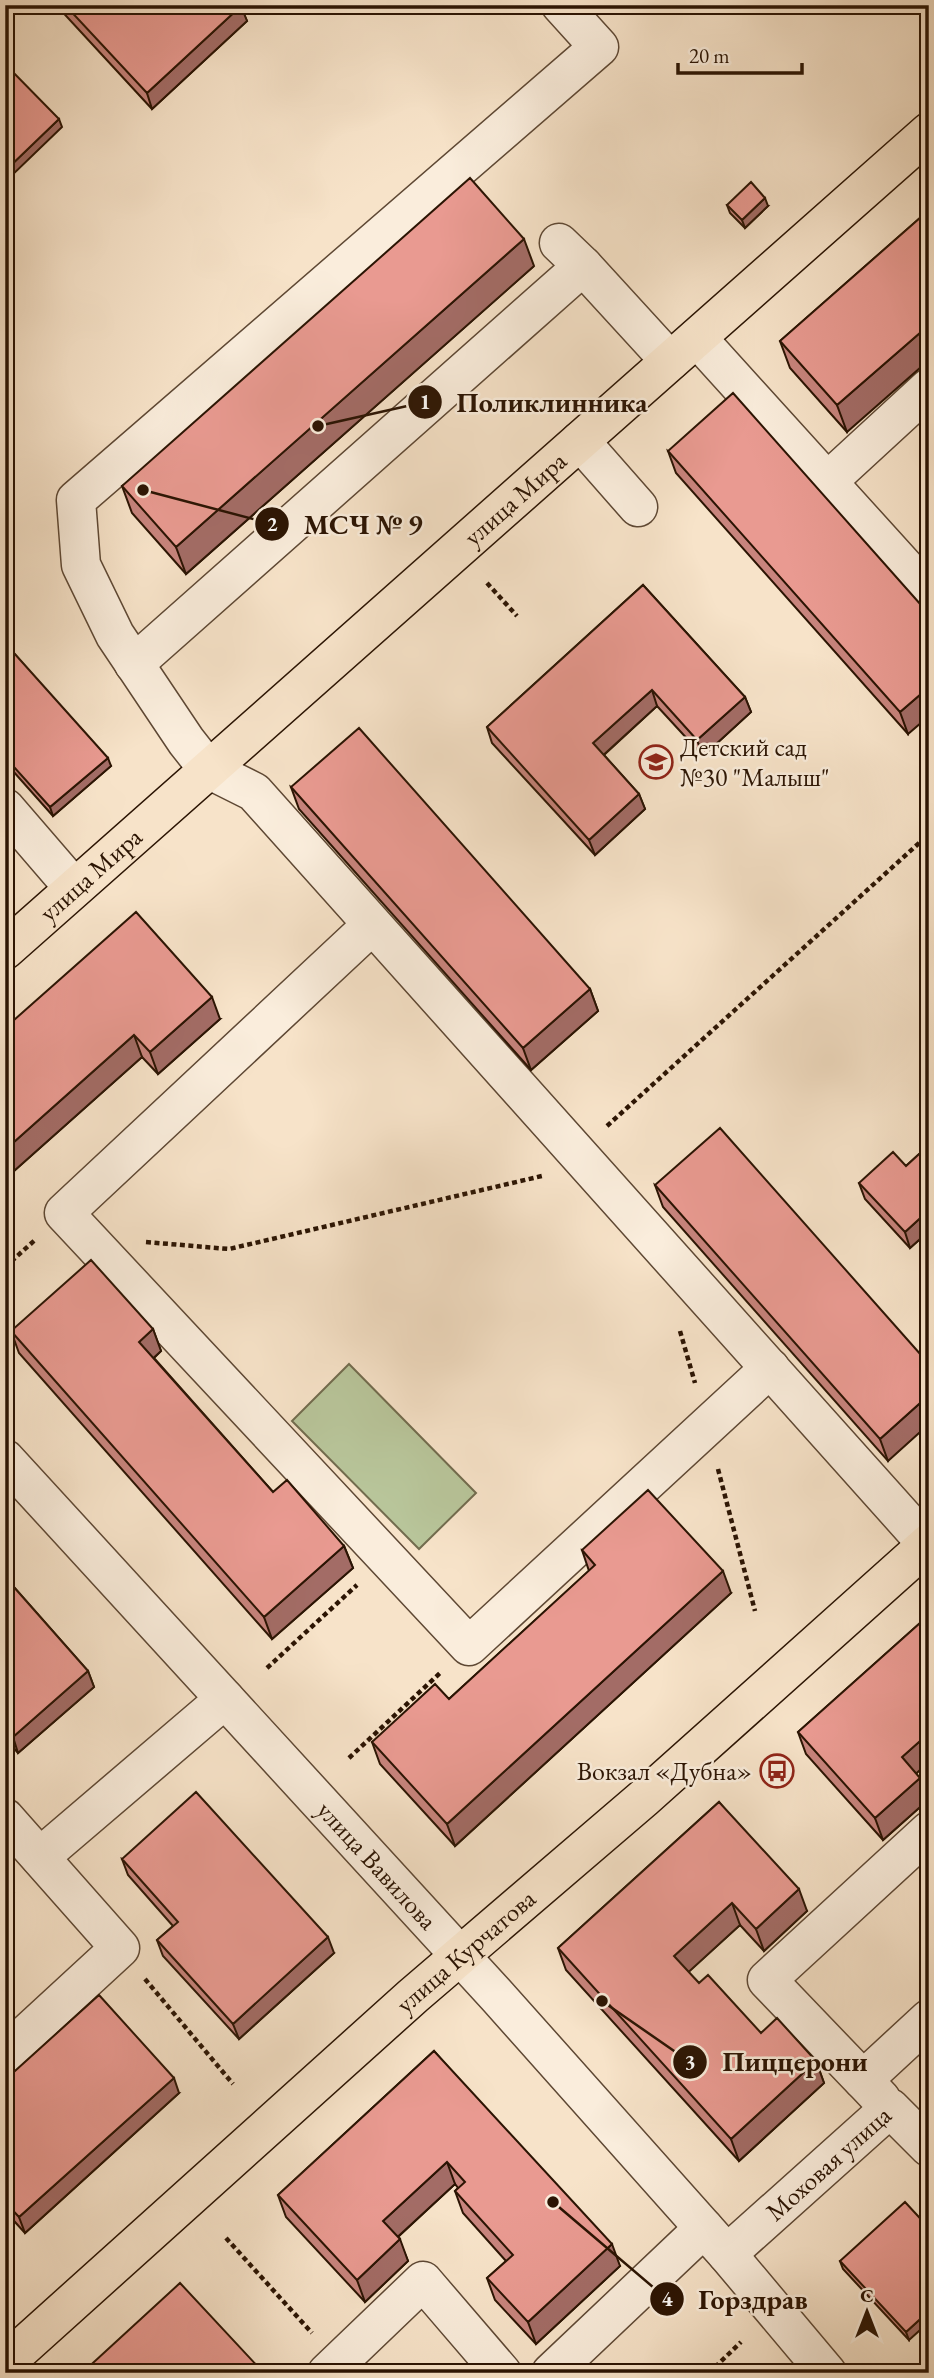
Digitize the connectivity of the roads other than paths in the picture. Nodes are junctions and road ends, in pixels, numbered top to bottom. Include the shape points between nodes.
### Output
1 (561, 5) edge
2 (929, 132) edge
3 (683, 350) junction
4 (929, 388) edge
5 (580, 441) junction
6 (828, 481) junction
7 (638, 507) dead end
8 (929, 594) edge
9 (134, 664) junction
10 (208, 769) junction
11 (5, 808) edge
12 (74, 888) junction
13 (372, 925) junction
14 (5, 950) edge
15 (770, 1368) junction
16 (5, 1459) edge
17 (928, 1543) edge
18 (225, 1699) junction
19 (5, 1818) edge
20 (929, 1831) edge
21 (40, 1857) junction
22 (460, 1956) junction
23 (929, 2019) edge
24 (5, 2054) edge
25 (863, 2080) junction
26 (890, 2108) junction
27 (929, 2147) edge
28 (715, 2241) junction
29 (5, 2364) edge
30 (332, 2367) edge
31 (818, 2368) edge
32 (502, 2373) edge
33 (551, 2373) edge

1 - 9 street via 599,47 76,500 81,565
2 - 3 main road, улица Мира
3 - 5 main road, улица Мира
3 - 6 street
3 - 9 street via 571,255
4 - 6 street
5 - 7 street
5 - 10 main road, улица Мира
6 - 8 street
9 - 10 street
10 - 12 main road, улица Мира
10 - 13 street via 254,792
11 - 12 street
12 - 14 main road, улица Мира
13 - 15 street
13 - 15 street via 64,1213 469,1646
15 - 17 street
16 - 18 street, улица Вавилова
17 - 22 main road, улица Курчатова
18 - 21 street
18 - 22 street, улица Вавилова
19 - 21 street
20 - 25 street via 767,1980
21 - 24 street via 120,1948
22 - 28 street, улица Вавилова
22 - 29 main road, улица Курчатова
23 - 25 street
25 - 26 street
26 - 27 street, Моховая улица
26 - 28 street, Моховая улица
28 - 31 street, улица Вавилова
28 - 33 street, Моховая улица
30 - 32 street via 423,2281

